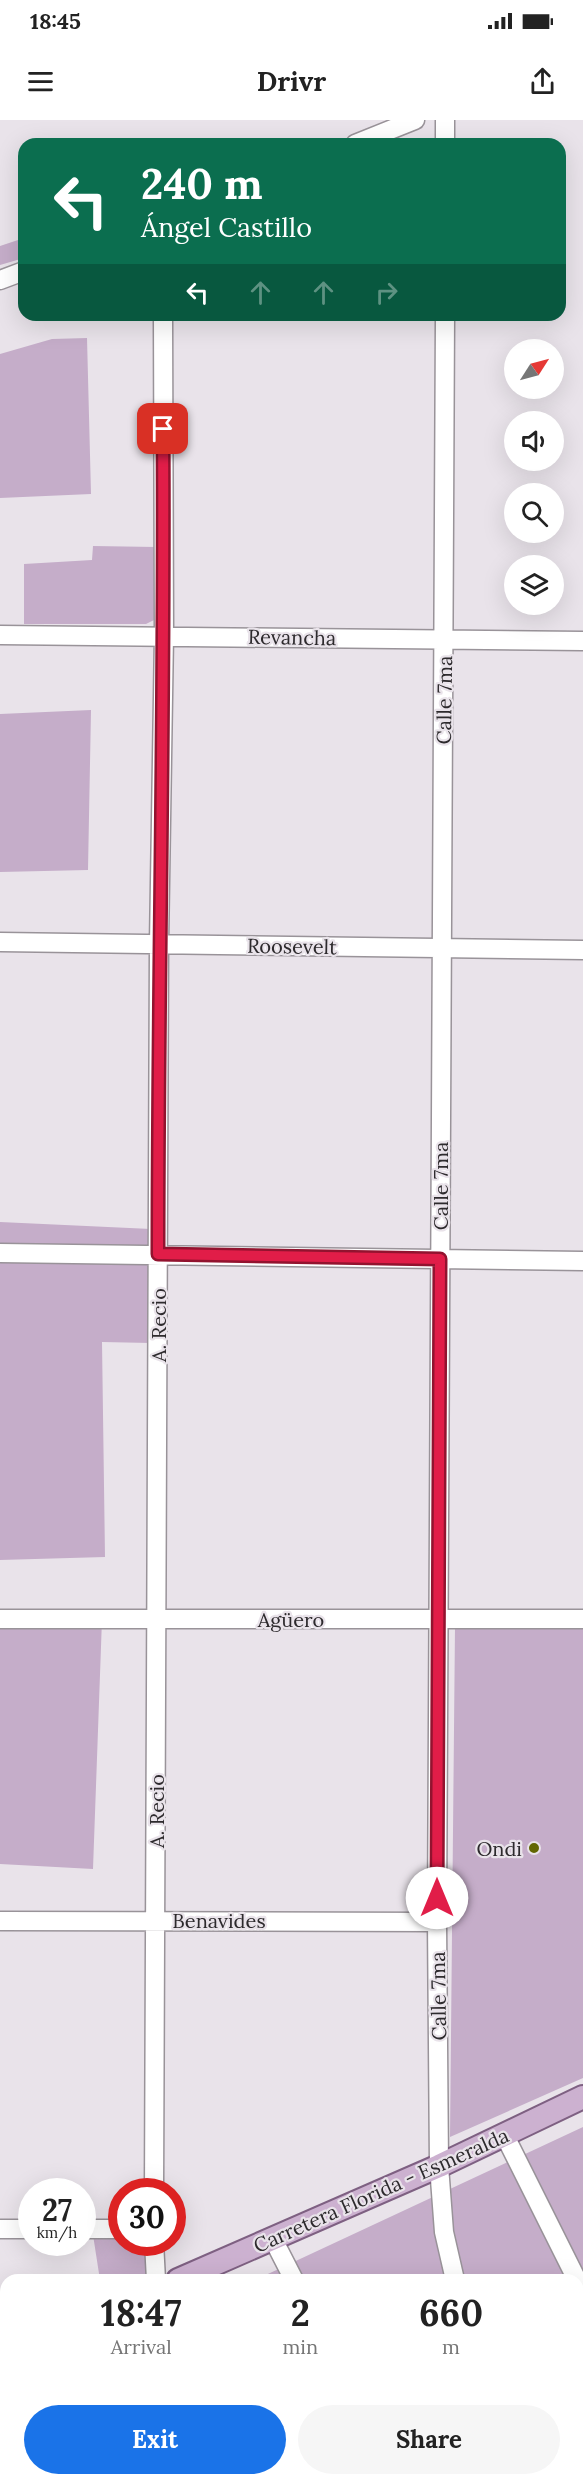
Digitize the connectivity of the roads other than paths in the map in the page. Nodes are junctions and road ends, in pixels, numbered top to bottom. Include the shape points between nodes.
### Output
1 (415, 120) edge
2 (445, 120) edge
3 (371, 138) edge
4 (445, 138) edge
5 (18, 273) edge
6 (0, 280) edge
7 (163, 321) edge
8 (445, 321) edge
9 (0, 635) edge
10 (164, 635) junction
11 (445, 638) junction
12 (583, 642) edge
13 (0, 942) edge
14 (159, 944) junction
15 (441, 948) junction
16 (583, 950) edge
17 (0, 1253) edge
18 (158, 1254) junction
19 (440, 1259) junction
20 (583, 1262) edge
21 (0, 1619) edge
22 (156, 1619) junction
23 (438, 1619) junction
24 (583, 1619) edge
25 (155, 1920) junction
26 (0, 1921) edge
27 (437, 1922) junction
28 (583, 2097) edge
29 (504, 2134) junction
30 (439, 2166) junction
31 (154, 2178) edge
32 (0, 2229) edge
33 (18, 2229) edge
34 (273, 2239) junction
35 (155, 2256) edge
36 (156, 2274) edge
37 (192, 2274) edge
38 (291, 2274) edge
39 (454, 2274) edge
40 (574, 2274) edge

1 - 3 street
2 - 4 street
5 - 6 street
7 - 10 street, A. Recio
8 - 11 street, Calle 7ma
9 - 10 street, Revancha
10 - 11 street, Revancha
10 - 14 street, A. Recio
11 - 12 street, Revancha
11 - 15 street, Calle 7ma
13 - 14 street, Roosevelt
14 - 15 street, Roosevelt
14 - 18 street, A. Recio
15 - 16 street, Roosevelt
15 - 19 street, Calle 7ma
17 - 18 street
18 - 19 street
18 - 22 street, A. Recio
19 - 20 street
19 - 23 street, Calle 7ma
21 - 22 street, Agüero
22 - 23 street, Agüero
22 - 25 street, A. Recio
23 - 24 street, Agüero
23 - 27 street, Calle 7ma
25 - 26 street, Benavides
25 - 27 street, Benavides
25 - 31 street, A. Recio
27 - 30 street, Calle 7ma
28 - 29 main road, Carretera Florida - Esmeralda
29 - 30 main road, Carretera Florida - Esmeralda
29 - 40 street
30 - 34 main road, Carretera Florida - Esmeralda
30 - 39 street, Calle 7ma via 444,2232
32 - 33 street
34 - 37 main road, Carretera Florida - Esmeralda
34 - 38 street
35 - 36 street

